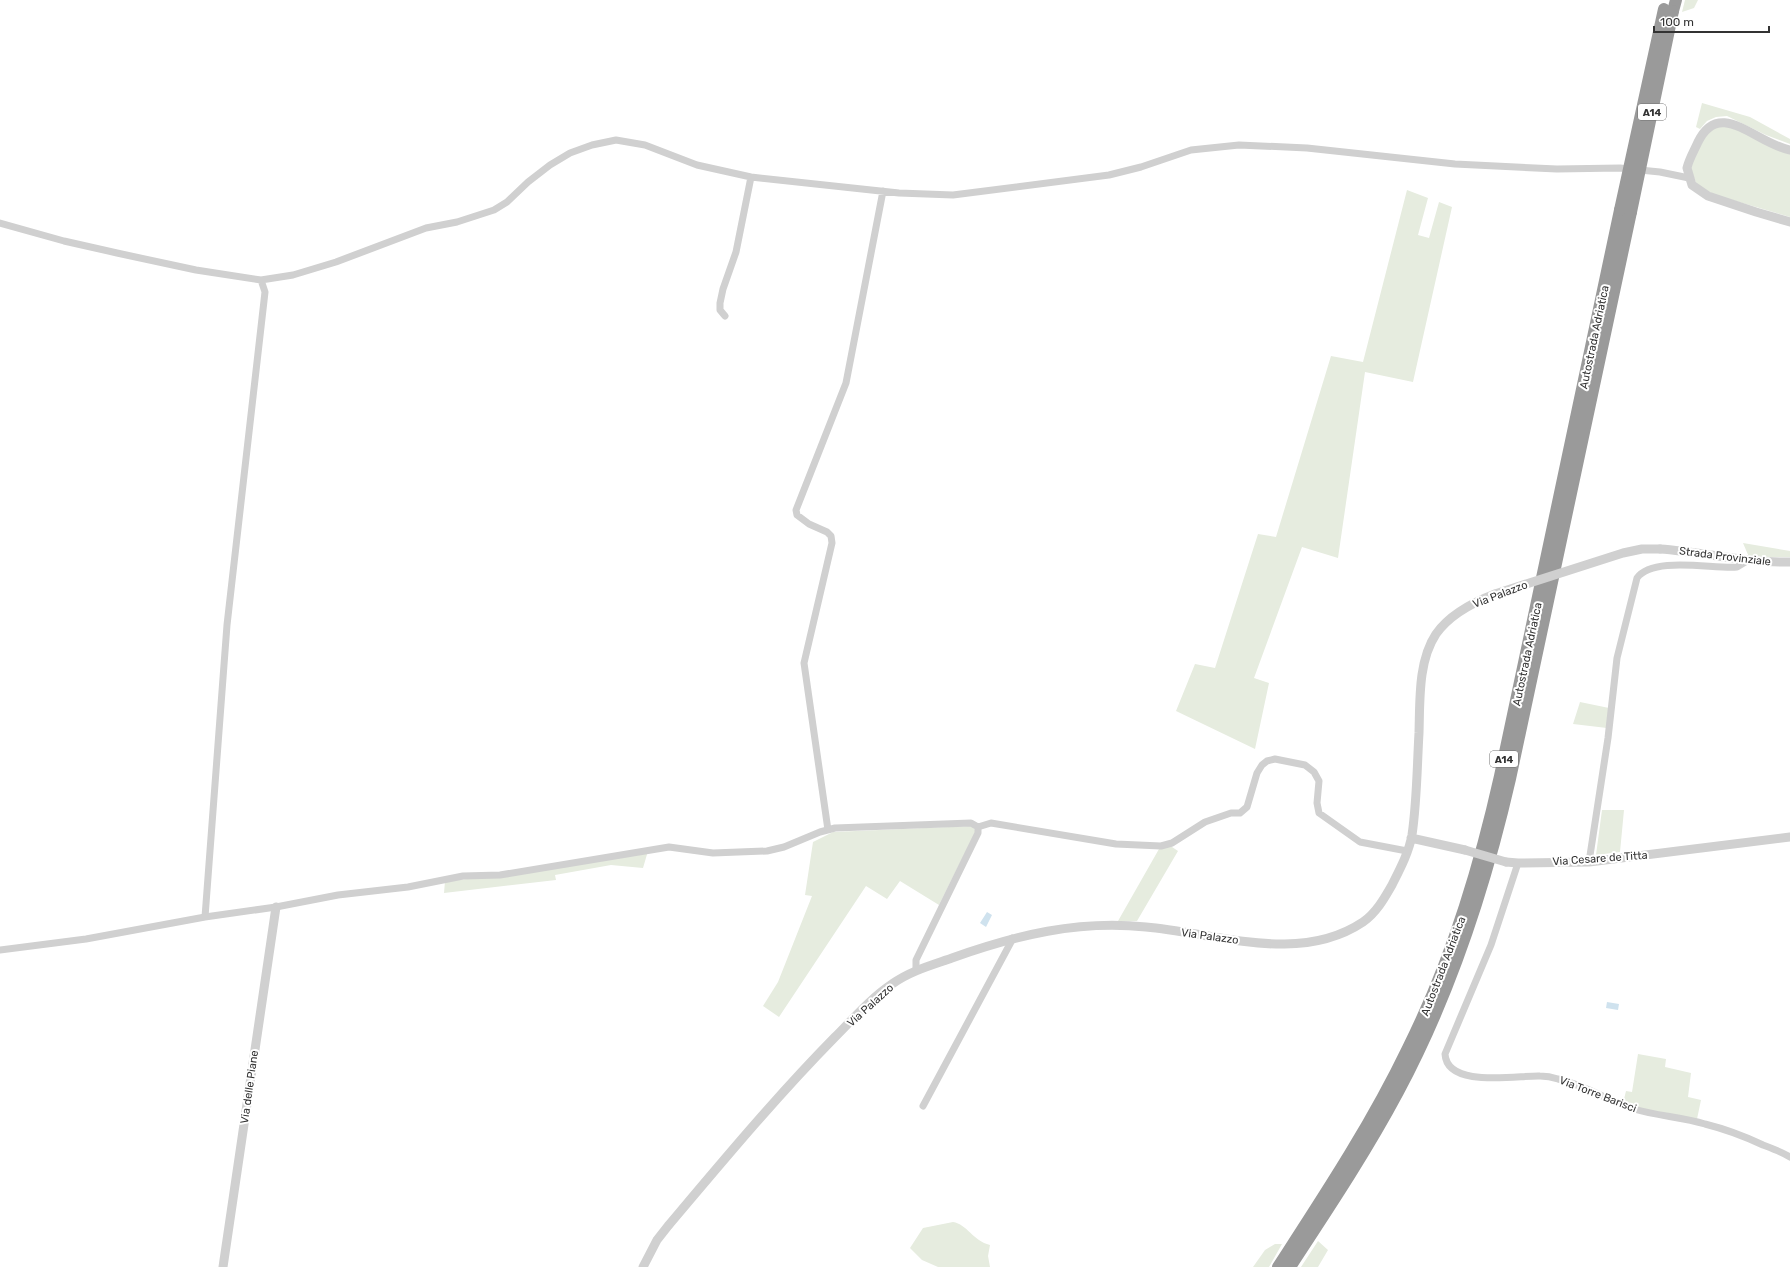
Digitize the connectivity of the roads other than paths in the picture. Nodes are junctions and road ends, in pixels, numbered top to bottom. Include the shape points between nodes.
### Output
1 (1670, 5) edge
2 (1790, 150) edge
3 (751, 177) junction
4 (1689, 178) junction
5 (883, 191) junction
6 (1625, 211) junction
7 (1790, 222) edge
8 (0, 223) edge
9 (261, 280) junction
10 (725, 316) dead end
11 (1660, 549) joint
12 (1747, 560) junction
13 (1790, 562) edge
14 (978, 827) junction
15 (828, 830) junction
16 (1790, 837) edge
17 (1412, 838) junction
18 (1407, 851) junction
19 (1589, 862) junction
20 (1518, 863) junction
21 (276, 907) junction
22 (205, 917) junction
23 (1012, 938) junction
24 (0, 950) edge
25 (916, 971) junction
26 (922, 1106) dead end
27 (1790, 1157) edge
28 (223, 1267) edge
29 (644, 1267) edge
30 (1278, 1267) edge
31 (1290, 1267) edge

1 - 6 highway, Autostrada Adriatica / A14, bridge
2 - 4 street via 1779,148 1735,125 1715,123 1702,133 1689,161
3 - 5 street
3 - 9 street via 697,165 645,145 616,140 592,145 570,153 550,165 494,210 426,228 336,262 293,275
3 - 10 street via 736,252 722,289 720,310
4 - 5 street via 1620,168 1557,169 1455,164 1307,148 1239,145 1191,150 1141,167 1109,174 953,195
4 - 7 street via 1697,190 1708,196
5 - 15 street via 846,383 796,510 797,515 809,524 827,532 832,543 804,663
6 - 30 highway, Autostrada Adriatica / A14 via 1502,769 1485,841 1467,901 1440,977 1398,1069 1350,1155
6 - 31 highway, Autostrada Adriatica / A14 via 1510,779 1476,907 1435,1016 1398,1092 1353,1170
8 - 9 street via 117,253 196,270
9 - 22 street via 265,292 227,625
11 - 12 street, Strada Provinziale
11 - 17 street, Via Palazzo, bridge via 1623,553 1495,594 1466,608 1443,625 1434,636 1420,688
12 - 13 street, Strada Provinziale
12 - 19 street via 1737,567 1725,568 1659,566 1641,572 1637,578 1618,658
14 - 15 street via 971,823
14 - 18 street via 991,823 1116,844 1161,846 1172,843 1205,822 1231,813 1240,813 1247,807 1257,773 1262,765 1276,759 1305,765 1314,772 1319,781 1319,812 1360,842
14 - 25 street via 978,833 916,960
15 - 21 street via 767,851 713,853 669,847 500,875 463,876
16 - 19 street, Via Cesare de Titta
17 - 18 street, Via Palazzo
17 - 20 street, Via Cesare de Titta, bridge
18 - 23 street, Via Palazzo via 1383,902 1372,914 1362,922 1320,941 1303,944 1266,944 1145,927 1096,925 1057,929
19 - 20 street, Via Cesare de Titta
20 - 27 street, Via Torre Barisci via 1491,945 1445,1054 1445,1060 1449,1065 1471,1076 1558,1078 1632,1108 1732,1132
21 - 22 street
21 - 28 street, Via delle Piane
22 - 24 street via 86,939
23 - 25 street, Via Palazzo
23 - 26 street
25 - 29 street, Via Palazzo via 892,984 799,1074 668,1226 657,1240

